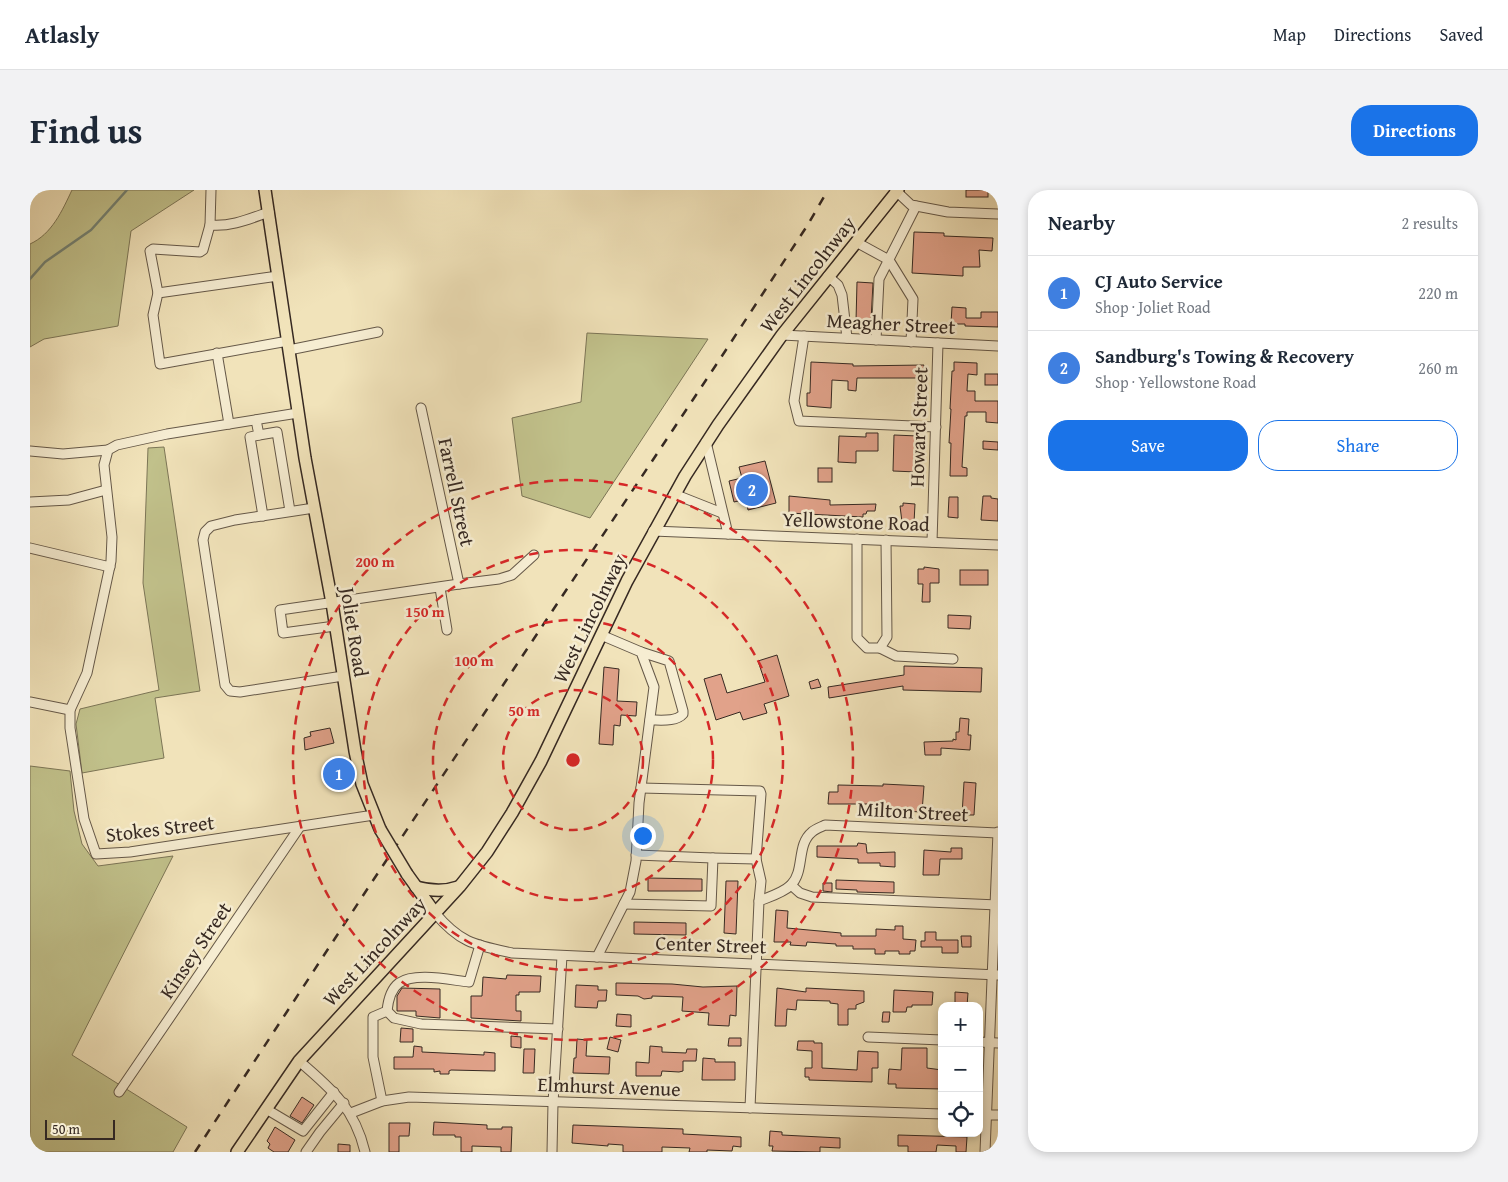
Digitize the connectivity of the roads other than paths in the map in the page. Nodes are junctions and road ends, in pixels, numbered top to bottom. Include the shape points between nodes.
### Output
1 (211, 190) edge
2 (265, 190) edge
3 (896, 191) edge
4 (916, 206) junction
5 (269, 212) junction
6 (998, 214) edge
7 (210, 226) junction
8 (856, 242) junction
9 (889, 260) junction
10 (278, 276) junction
11 (828, 276) junction
12 (158, 294) junction
13 (378, 332) dead end
14 (782, 335) junction
15 (804, 336) junction
16 (847, 338) junction
17 (876, 340) junction
18 (911, 342) junction
19 (938, 343) junction
20 (288, 345) junction
21 (998, 346) edge
22 (218, 353) junction
23 (422, 408) dead end
24 (298, 413) junction
25 (256, 420) junction
26 (229, 424) junction
27 (936, 426) junction
28 (259, 436) junction
29 (706, 442) junction
30 (108, 450) junction
31 (30, 451) edge
32 (106, 490) junction
33 (674, 494) junction
34 (30, 502) edge
35 (314, 508) junction
36 (290, 511) junction
37 (722, 513) junction
38 (263, 516) junction
39 (654, 530) junction
40 (728, 534) junction
41 (857, 539) junction
42 (886, 540) junction
43 (932, 542) junction
44 (998, 545) edge
45 (30, 548) edge
46 (534, 555) dead end
47 (110, 567) junction
48 (459, 584) junction
49 (440, 588) junction
50 (332, 603) junction
51 (335, 626) junction
52 (447, 630) dead end
53 (601, 635) junction
54 (880, 648) junction
55 (642, 652) junction
56 (953, 658) dead end
57 (343, 676) junction
58 (30, 702) edge
59 (70, 710) junction
60 (650, 720) junction
61 (641, 788) junction
62 (374, 816) junction
63 (299, 828) junction
64 (998, 833) edge
65 (636, 855) junction
66 (713, 858) junction
67 (756, 859) junction
68 (791, 885) junction
69 (460, 886) junction
70 (416, 887) junction
71 (759, 901) junction
72 (624, 904) junction
73 (996, 904) edge
74 (435, 913) junction
75 (480, 945) junction
76 (562, 956) junction
77 (597, 957) junction
78 (757, 963) junction
79 (994, 975) edge
80 (387, 1011) junction
81 (558, 1029) junction
82 (868, 1037) dead end
83 (938, 1040) edge
84 (984, 1042) edge
85 (998, 1043) edge
86 (299, 1061) junction
87 (119, 1092) dead end
88 (334, 1092) junction
89 (382, 1101) junction
90 (553, 1102) junction
91 (344, 1103) junction
92 (750, 1108) junction
93 (266, 1109) junction
94 (351, 1114) junction
95 (938, 1114) edge
96 (983, 1115) edge
97 (998, 1115) edge
98 (303, 1131) junction
99 (315, 1139) junction
100 (239, 1151) edge
101 (306, 1152) edge
102 (365, 1152) edge
103 (552, 1152) edge
104 (984, 1152) edge

1 - 7 street
2 - 5 main road, Joliet Road
3 - 4 street
3 - 8 main road, West Lincolnway
4 - 6 street via 948,212
4 - 9 street
5 - 7 street via 235,224
5 - 10 main road, Joliet Road
7 - 12 street via 200,252 150,251
8 - 9 street
8 - 11 main road, West Lincolnway
9 - 17 street via 880,279
9 - 18 street via 913,299
10 - 12 street
10 - 20 main road, Joliet Road
11 - 14 main road, West Lincolnway
11 - 16 street via 838,285 842,295
12 - 22 street via 153,315 160,364
13 - 20 street
14 - 15 street, Meagher Street
14 - 29 main road, West Lincolnway
15 - 16 street, Meagher Street
15 - 27 street via 794,401 799,421
16 - 17 street, Meagher Street
17 - 18 street, Meagher Street
18 - 19 street, Meagher Street
19 - 21 street, Meagher Street
19 - 27 street, Howard Street
20 - 22 street
20 - 24 main road, Joliet Road
22 - 26 street
23 - 48 street, Farrell Street
24 - 25 street
24 - 35 main road, Joliet Road
25 - 26 street
25 - 28 street
26 - 30 street via 168,434
27 - 43 street, Howard Street
28 - 36 street via 277,432
28 - 38 street via 250,437
29 - 33 main road, West Lincolnway
29 - 37 street
30 - 31 street via 63,454
30 - 32 street via 104,465
32 - 34 street via 69,500
32 - 47 street via 112,537
33 - 37 street
33 - 39 main road, West Lincolnway
35 - 36 street
35 - 50 main road, Joliet Road
36 - 38 street
37 - 40 street
38 - 57 street via 211,526 203,540 225,684 230,691 240,692
39 - 40 street, Yellowstone Road
39 - 53 main road, West Lincolnway
40 - 41 street, Yellowstone Road
41 - 42 street, Yellowstone Road
41 - 54 street via 856,638 867,648
42 - 43 street, Yellowstone Road
42 - 54 street via 888,637
43 - 44 street, Yellowstone Road
45 - 47 street
46 - 48 street via 512,575
47 - 59 street via 87,673
48 - 49 street
49 - 50 street
49 - 52 street
50 - 51 main road, Joliet Road
50 - 51 street via 280,610 283,632
51 - 57 main road, Joliet Road
53 - 55 street
53 - 69 main road, West Lincolnway via 542,761 487,852
54 - 56 street via 896,656
55 - 60 street via 654,687
55 - 60 street via 669,661 683,711 676,719
57 - 62 main road, Joliet Road via 362,784
58 - 59 street
59 - 63 street, Stokes Street via 84,819 96,854
60 - 61 street
61 - 65 street
61 - 67 street via 760,791
62 - 63 street, Stokes Street
62 - 70 main road, Joliet Road, bridge
63 - 87 street, Kinsey Street
64 - 68 street, Milton Street via 825,825 811,832 804,844 799,872
64 - 73 street
65 - 66 street
65 - 72 street via 630,892
66 - 67 street
66 - 72 street via 711,906
67 - 71 street via 761,881
68 - 71 street
68 - 73 street via 812,897
69 - 70 main road via 434,891
69 - 74 main road, West Lincolnway
70 - 74 main road, Joliet Road
71 - 78 street
72 - 77 street
73 - 79 street
74 - 75 street, Center Street via 449,930 468,942
74 - 86 main road, West Lincolnway
75 - 76 street, Center Street via 512,953
75 - 80 street via 468,982 419,977 402,981 392,992
76 - 77 street, Center Street
76 - 81 street
77 - 78 street, Center Street
78 - 79 street, Center Street
78 - 92 street
79 - 84 street
80 - 81 street via 394,1018 421,1024
80 - 89 street via 373,1018 373,1057
81 - 90 street
82 - 83 street
84 - 85 street
84 - 96 street
86 - 88 street
86 - 93 main road, West Lincolnway
88 - 91 street
88 - 98 street
89 - 90 street, Elmhurst Avenue via 409,1097
89 - 94 street, Elmhurst Avenue
90 - 92 street, Elmhurst Avenue
90 - 103 street
91 - 94 street
91 - 99 street
92 - 95 street, Elmhurst Avenue
93 - 98 street
93 - 100 main road, West Lincolnway
94 - 102 street
96 - 97 street
96 - 104 street
98 - 99 street
99 - 101 street

